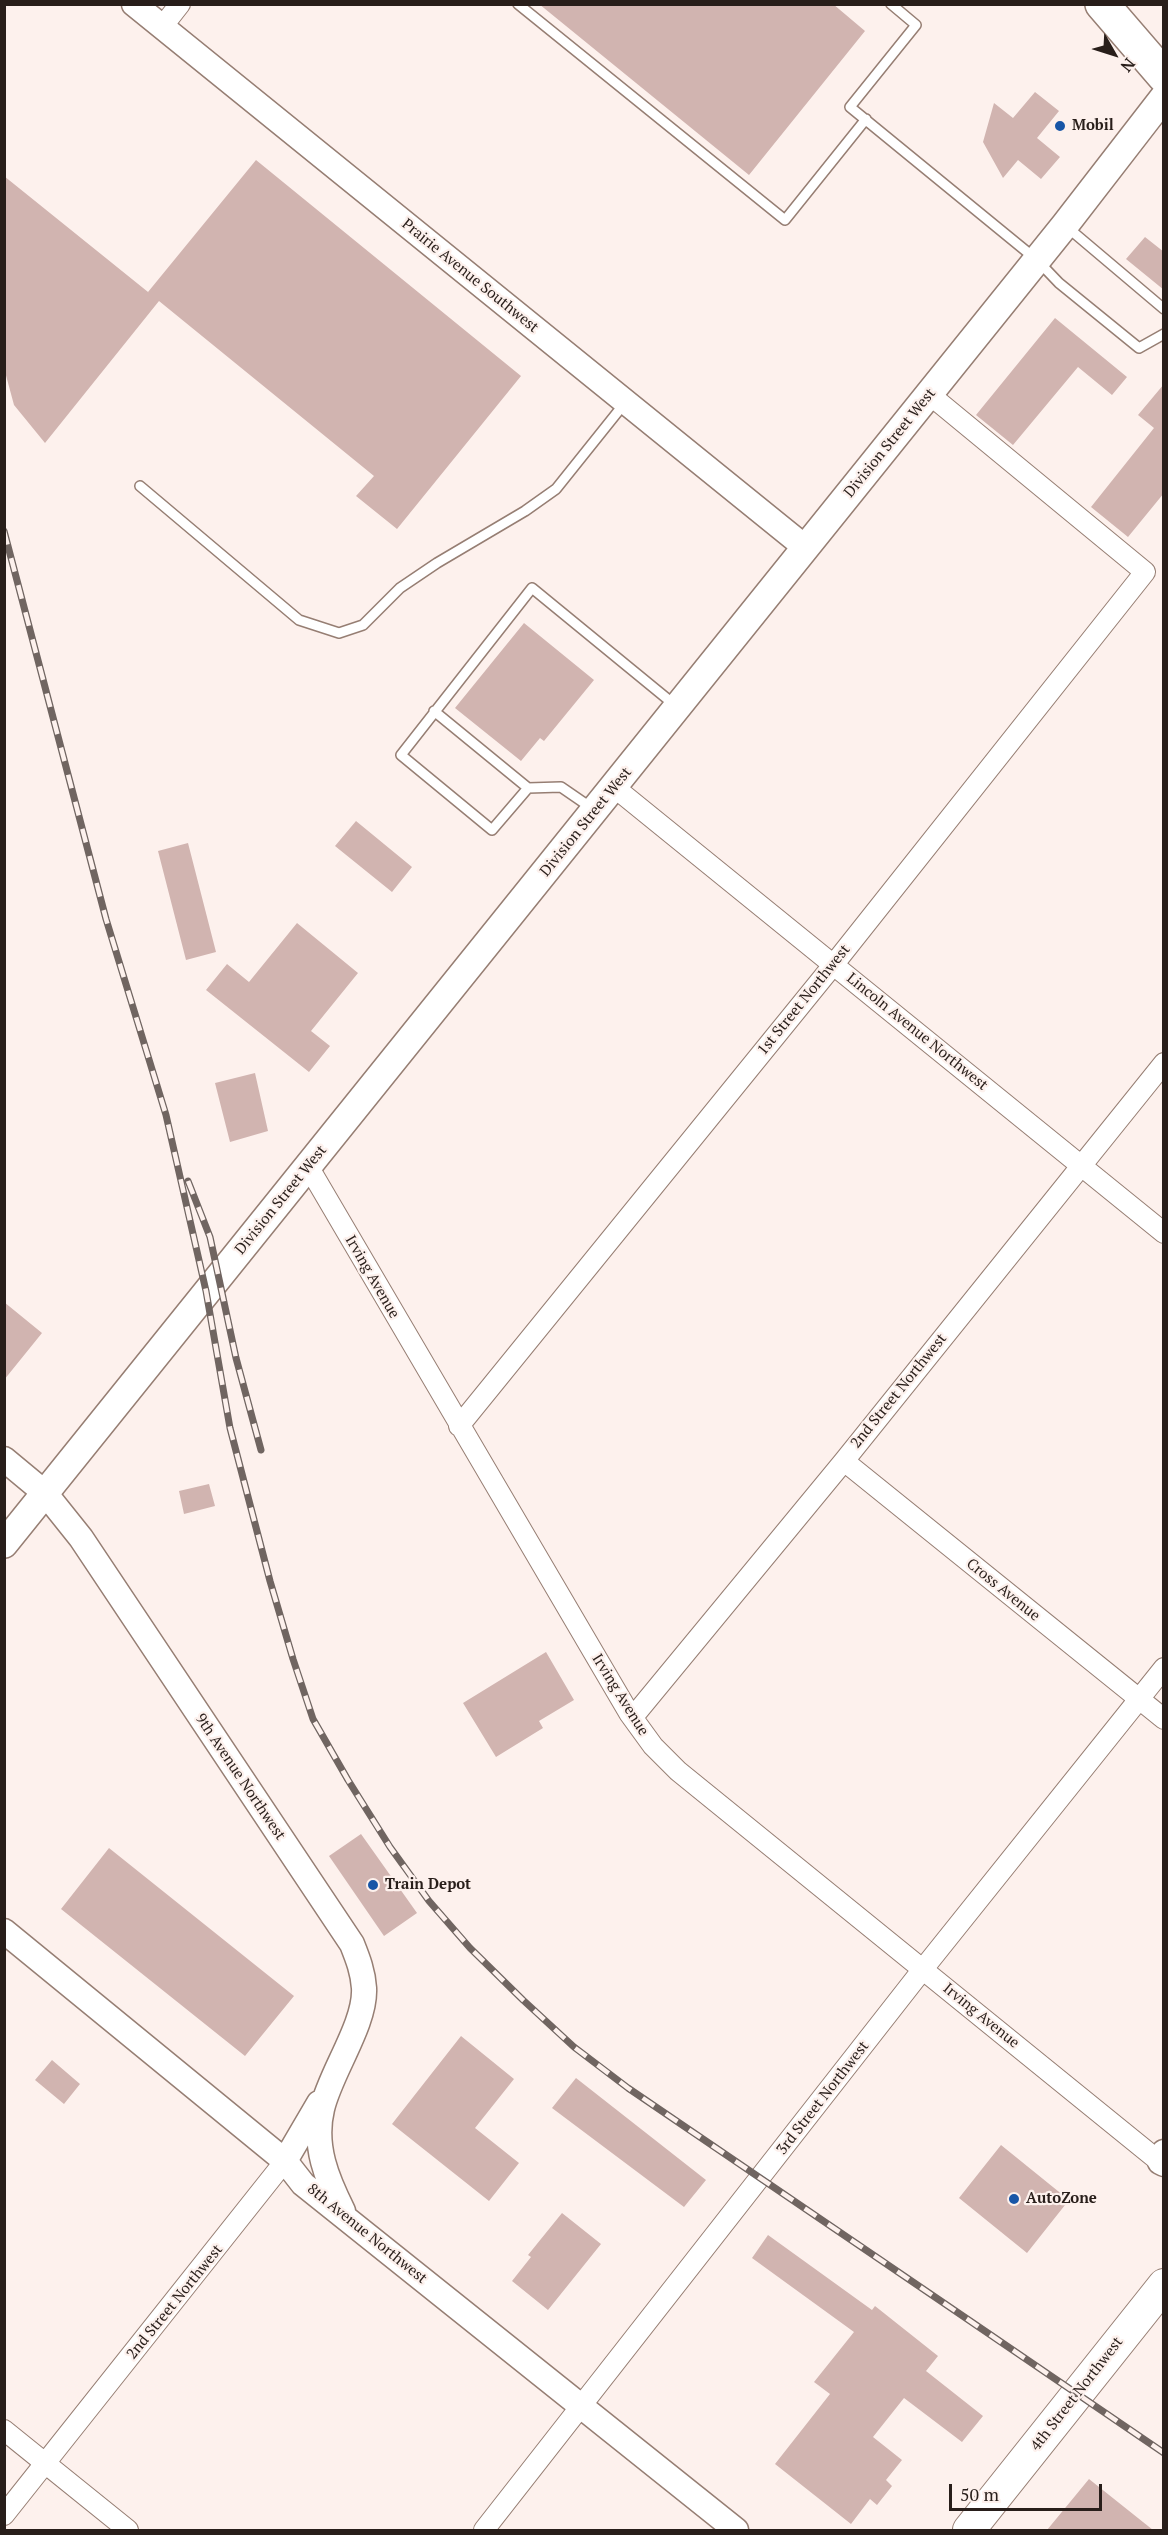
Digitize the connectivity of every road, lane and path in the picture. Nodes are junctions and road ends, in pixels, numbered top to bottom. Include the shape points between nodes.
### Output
1 (134, 4) edge
2 (180, 4) edge
3 (519, 4) edge
4 (891, 4) edge
5 (1102, 4) edge
6 (162, 27) junction
7 (1164, 76) edge
8 (1164, 97) edge
9 (866, 119) junction
10 (1065, 225) junction
11 (1037, 260) junction
12 (1164, 309) edge
13 (1164, 334) edge
14 (929, 394) junction
15 (626, 402) junction
16 (140, 486) dead end
17 (806, 548) junction
18 (677, 708) junction
19 (434, 711) junction
20 (614, 787) junction
21 (528, 788) junction
22 (595, 810) junction
23 (834, 964) junction
24 (1164, 1063) edge
25 (1081, 1164) junction
26 (308, 1167) junction
27 (1164, 1233) edge
28 (459, 1426) junction
29 (4, 1459) edge
30 (844, 1461) junction
31 (45, 1492) junction
32 (4, 1544) edge
33 (1164, 1668) edge
34 (1138, 1700) junction
35 (633, 1718) junction
36 (1164, 1719) edge
37 (4, 1931) edge
38 (923, 1970) junction
39 (333, 2080) junction
40 (1162, 2159) edge
41 (285, 2162) junction
42 (347, 2218) junction
43 (1164, 2285) edge
44 (581, 2407) junction
45 (4, 2430) edge
46 (45, 2464) junction
47 (4, 2515) edge
48 (128, 2530) edge
49 (484, 2530) edge
50 (736, 2530) edge
51 (969, 2530) edge

1 - 6 street, Prairie Avenue Southwest
2 - 6 street
3 - 9 lane via 784,220
4 - 9 lane via 916,26 850,107
5 - 7 highway
6 - 15 street, Prairie Avenue Southwest
8 - 10 main road, Division Street West
9 - 11 lane
10 - 11 main road, Division Street West
10 - 12 lane
11 - 13 lane via 1059,283 1139,348
11 - 14 main road, Division Street West
14 - 17 main road, Division Street West
14 - 23 street, 1st Street Northwest via 1145,572
15 - 16 lane via 556,489 400,588 363,625 339,633 299,620
15 - 17 street, Prairie Avenue Southwest
17 - 18 main road, Division Street West
18 - 19 lane via 532,588
18 - 20 main road, Division Street West
19 - 21 lane
19 - 21 lane via 401,755 492,830
20 - 22 main road, Division Street West
20 - 23 street, Lincoln Avenue Northwest
21 - 22 lane via 561,787
22 - 26 main road, Division Street West
23 - 25 street, Lincoln Avenue Northwest
23 - 28 street, 1st Street Northwest
24 - 25 street, 2nd Street Northwest
25 - 27 street, Lincoln Avenue Northwest
25 - 30 street, 2nd Street Northwest
26 - 28 street, Irving Avenue
26 - 31 main road, Division Street West
28 - 35 street, Irving Avenue
29 - 31 street, 9th Avenue Northwest
30 - 34 street, Cross Avenue
30 - 35 street, 2nd Street Northwest
31 - 32 main road, Division Street West
31 - 39 street, 9th Avenue Northwest via 81,1538 352,1944 365,1990 360,2015
33 - 34 street, 3rd Street Northwest
34 - 36 street, Cross Avenue
34 - 38 street, 3rd Street Northwest
35 - 38 street, Irving Avenue via 678,1771
37 - 41 street, 8th Avenue Northwest
38 - 40 street, Irving Avenue
38 - 44 street, 3rd Street Northwest
39 - 41 street, 2nd Street Northwest
39 - 42 street via 322,2109 320,2145 329,2182
41 - 42 street, 8th Avenue Northwest via 303,2184
41 - 46 street, 2nd Street Northwest
42 - 44 street, 8th Avenue Northwest
43 - 51 main road, 4th Street Northwest
44 - 49 street, 3rd Street Northwest
44 - 50 street, 8th Avenue Northwest
45 - 46 street
46 - 47 street, 2nd Street Northwest
46 - 48 street

